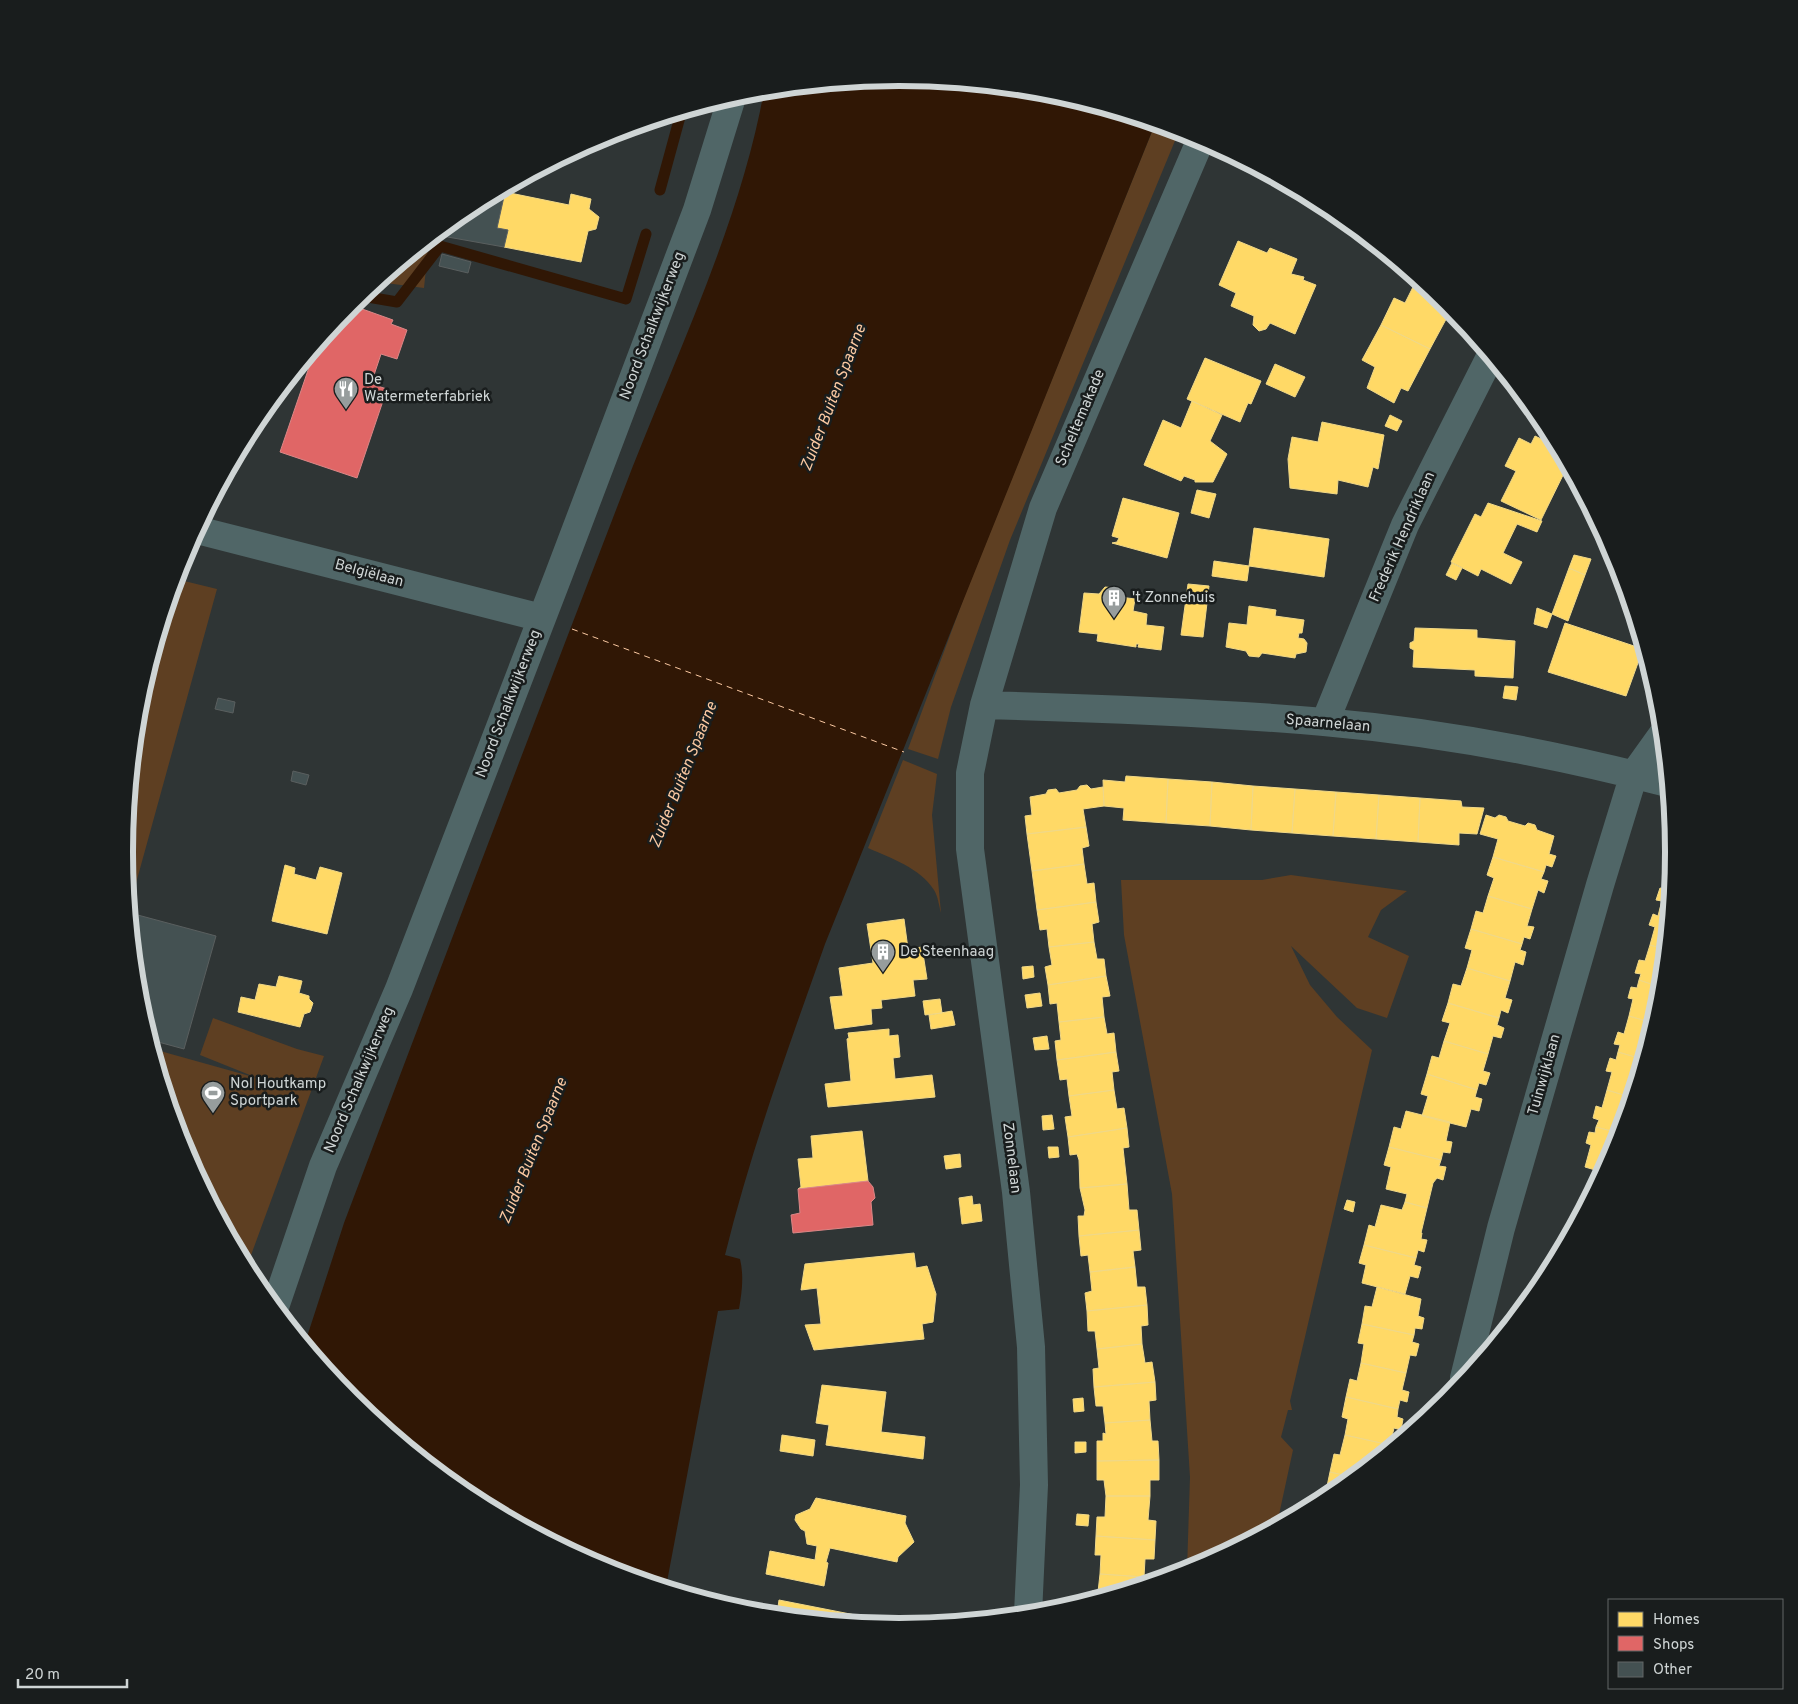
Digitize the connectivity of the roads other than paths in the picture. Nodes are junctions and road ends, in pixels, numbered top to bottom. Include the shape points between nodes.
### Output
1 (729, 106) edge
2 (1197, 147) edge
3 (1487, 362) edge
4 (204, 532) edge
5 (542, 618) junction
6 (984, 705) junction
7 (1325, 722) junction
8 (1656, 743) edge
9 (1634, 774) junction
10 (1661, 781) edge
11 (278, 1299) edge
12 (1467, 1365) edge
13 (1028, 1606) edge

1 - 5 street, Noord Schalkwijkerweg via 697,210
2 - 6 street, Scheltemakade via 1043,508
3 - 7 street, Frederik Hendriklaan via 1405,525
4 - 5 street, Belgiëlaan
5 - 11 street, Noord Schalkwijkerweg via 399,989 322,1166
6 - 7 street, Spaarnelaan
6 - 13 street, Zonnelaan via 970,773 970,849 1016,1192 1031,1347 1034,1485
7 - 9 street, Spaarnelaan via 1477,741
8 - 9 street, Tuinwijklaan
9 - 10 street, Spaarnelaan
9 - 12 street, Tuinwijklaan via 1501,1228

